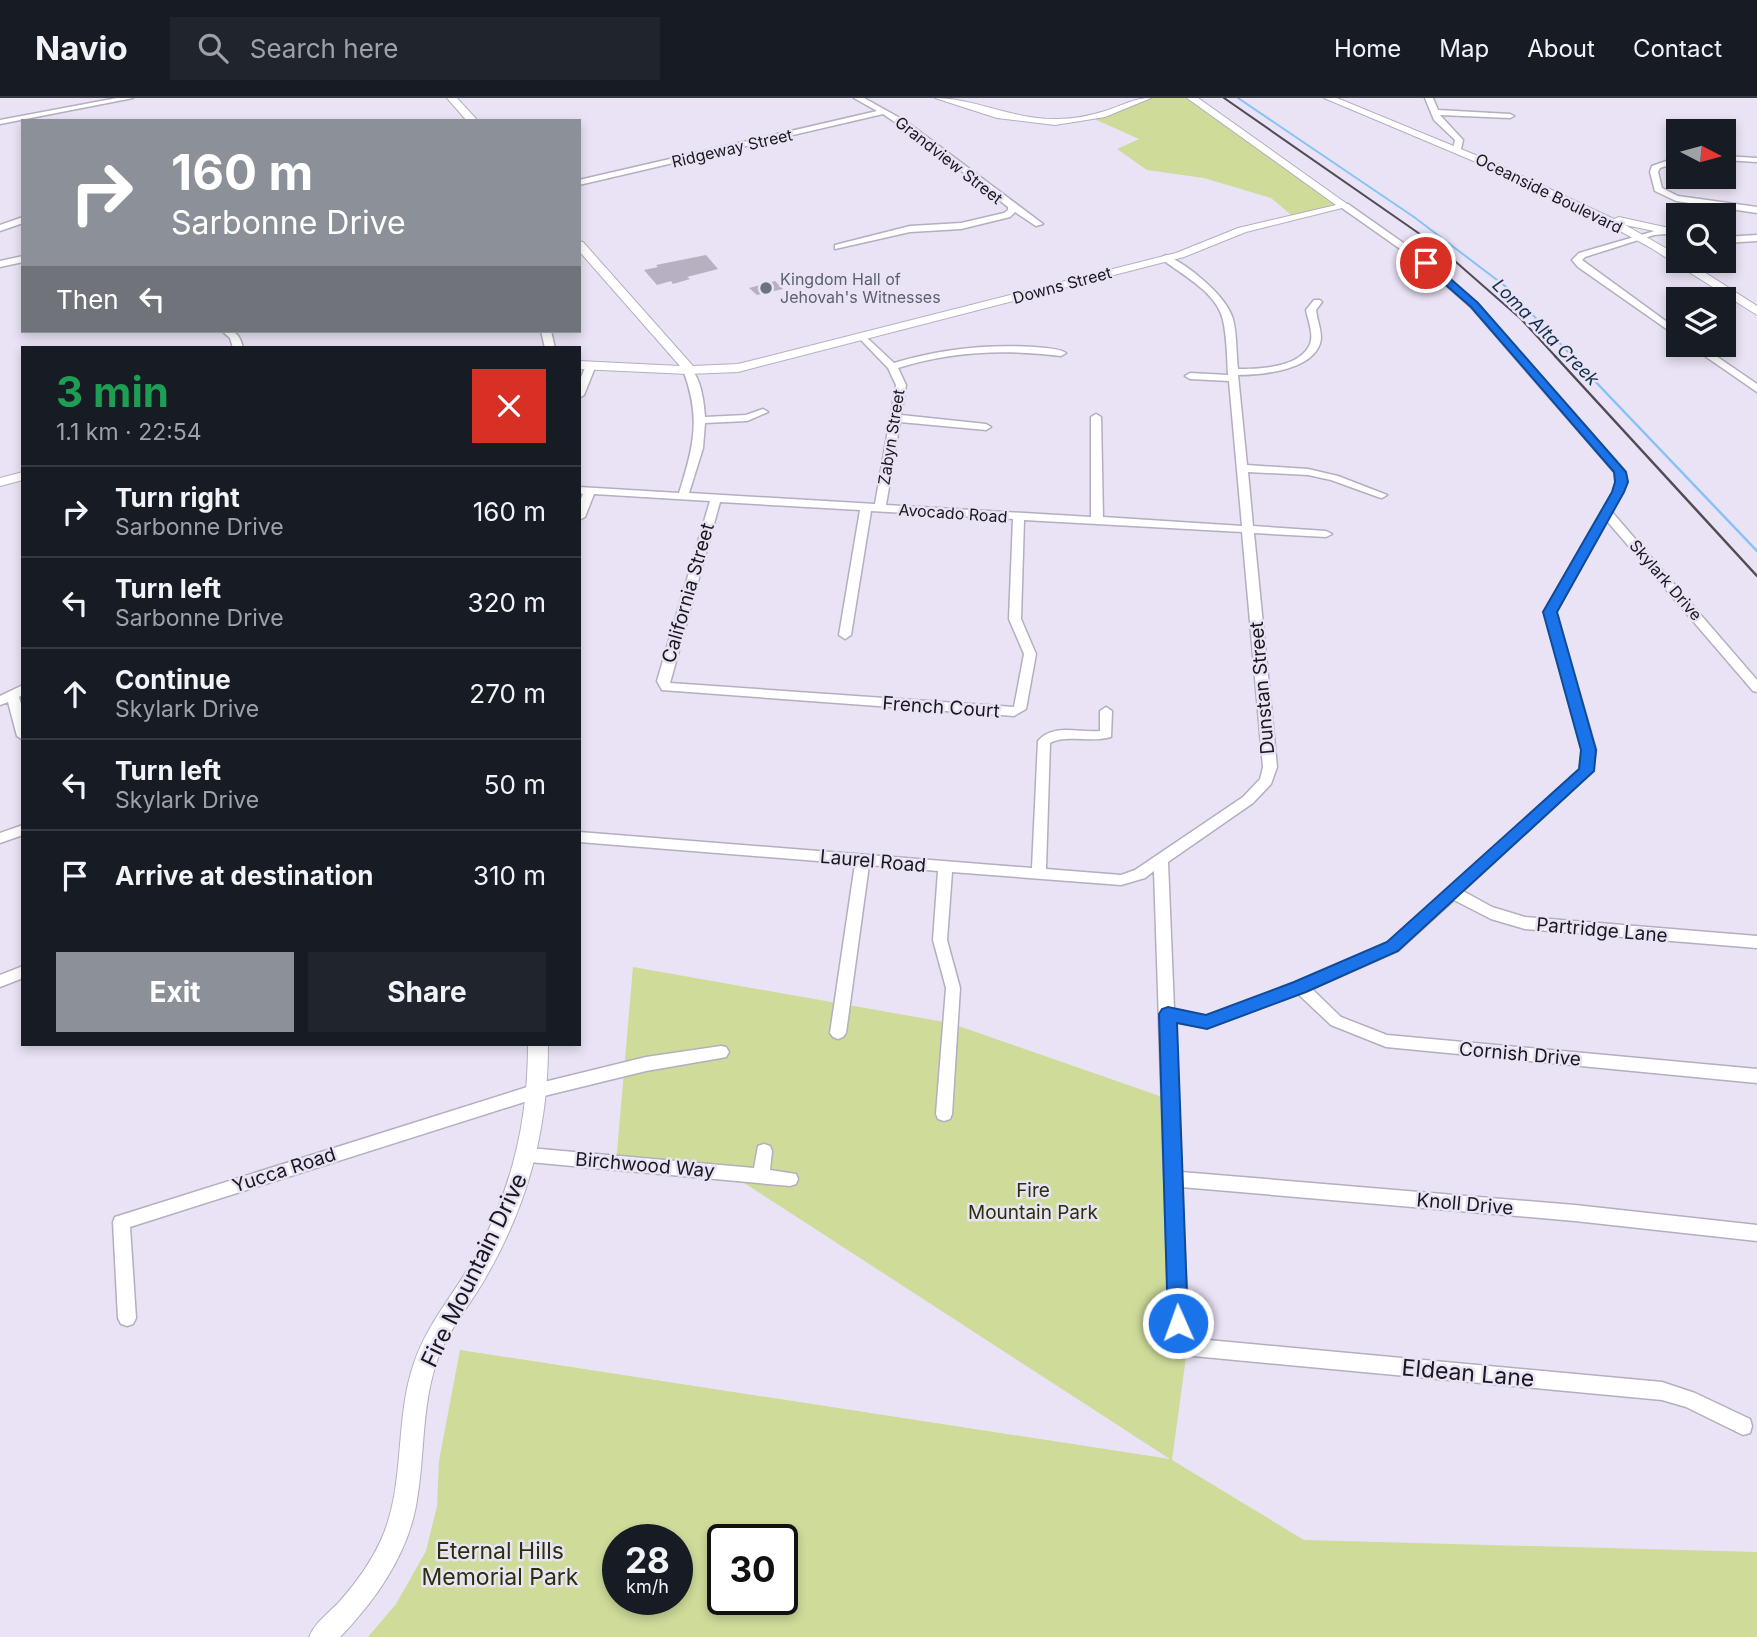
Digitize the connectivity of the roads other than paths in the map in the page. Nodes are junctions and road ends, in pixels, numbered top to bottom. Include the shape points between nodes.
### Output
1 (129, 98) edge
2 (452, 98) edge
3 (858, 98) edge
4 (940, 98) edge
5 (1146, 98) edge
6 (1192, 98) edge
7 (1329, 98) edge
8 (1429, 98) edge
9 (885, 111) junction
10 (1434, 112) junction
11 (1510, 116) dead end
12 (471, 119) edge
13 (0, 122) edge
14 (1457, 149) junction
15 (1736, 159) edge
16 (1757, 160) edge
17 (1666, 163) edge
18 (581, 183) edge
19 (1345, 206) junction
20 (1012, 207) junction
21 (1757, 210) edge
22 (1594, 213) junction
23 (21, 221) edge
24 (1039, 224) dead end
25 (0, 228) edge
26 (1666, 231) edge
27 (1666, 231) edge
28 (1641, 238) junction
29 (1757, 238) edge
30 (1736, 239) edge
31 (581, 246) edge
32 (838, 247) dead end
33 (1166, 258) junction
34 (21, 259) edge
35 (0, 264) edge
36 (1317, 302) dead end
37 (1757, 311) edge
38 (1666, 326) edge
39 (864, 338) junction
40 (1060, 353) dead end
41 (1711, 357) edge
42 (585, 365) edge
43 (892, 367) junction
44 (688, 370) junction
45 (1233, 375) junction
46 (1190, 376) dead end
47 (581, 385) edge
48 (1757, 389) edge
49 (763, 412) dead end
50 (1096, 417) dead end
51 (895, 418) junction
52 (702, 420) junction
53 (986, 426) dead end
54 (1241, 468) junction
55 (21, 476) edge
56 (0, 482) edge
57 (585, 490) edge
58 (1382, 495) dead end
59 (683, 496) junction
60 (716, 498) junction
61 (581, 508) edge
62 (866, 508) junction
63 (880, 509) junction
64 (1606, 512) junction
65 (1019, 517) junction
66 (1097, 522) junction
67 (1248, 532) junction
68 (1326, 534) dead end
69 (845, 635) dead end
70 (666, 687) joint
71 (1757, 688) edge
72 (11, 695) edge
73 (1106, 711) dead end
74 (21, 730) edge
75 (21, 831) edge
76 (0, 838) edge
77 (581, 838) edge
78 (1161, 859) junction
79 (863, 860) junction
80 (945, 866) junction
81 (1039, 874) junction
82 (1453, 892) junction
83 (1757, 942) edge
84 (21, 973) edge
85 (0, 981) edge
86 (1300, 987) junction
87 (1168, 1014) junction
88 (838, 1033) dead end
89 (538, 1046) edge
90 (721, 1052) dead end
91 (1757, 1076) edge
92 (540, 1090) junction
93 (944, 1114) dead end
94 (764, 1151) dead end
95 (529, 1155) junction
96 (761, 1176) junction
97 (790, 1179) dead end
98 (1173, 1179) junction
99 (1757, 1233) edge
100 (128, 1318) dead end
101 (1743, 1426) dead end
102 (322, 1637) edge

1 - 13 street
2 - 12 main road
3 - 9 street, Grandview Street
4 - 5 main road via 1009,119 1046,123 1092,118
6 - 19 main road
7 - 14 main road, Oceanside Boulevard
8 - 10 street
9 - 18 street, Ridgeway Street
9 - 20 street, Grandview Street
10 - 11 street
10 - 14 street via 1459,140
14 - 22 main road, Oceanside Boulevard
15 - 16 street
17 - 21 street via 1656,166 1658,189 1676,198
19 - 33 main road, Downs Street via 1242,230
19 - 64 street via 1426,263 1474,305 1616,464 1621,482
20 - 24 street, Grandview Street
20 - 32 street via 1007,215 961,226 910,229
22 - 26 main road
22 - 28 main road, Oceanside Boulevard
23 - 25 street
27 - 28 street
28 - 37 main road, Oceanside Boulevard
28 - 38 street via 1577,260
29 - 30 street
31 - 44 main road, California Street
33 - 39 main road, Downs Street
33 - 45 street, Dunstan Street via 1223,305
34 - 35 street
36 - 45 street via 1311,310 1316,340 1310,352 1286,365
39 - 43 street, Zabyn Street
39 - 44 main road, Downs Street via 738,368
40 - 43 street via 944,354
41 - 48 street
42 - 44 main road, Downs Street
42 - 47 street, Downs Street
43 - 51 street, Zabyn Street via 901,385
44 - 52 street, California Street
45 - 46 street
45 - 54 street, Dunstan Street
49 - 52 street via 747,418
50 - 66 street
51 - 53 street
51 - 63 street, Zabyn Street
52 - 59 street, California Street via 700,444
54 - 58 street via 1308,472
54 - 67 street, Dunstan Street
55 - 56 main road
57 - 59 street, Avocado Road
57 - 61 street
59 - 60 street, Avocado Road
60 - 62 street, Avocado Road
60 - 70 street, California Street via 663,681
62 - 63 street, Avocado Road
62 - 69 street, Zabyn Street
63 - 65 street, Avocado Road
64 - 71 street, Skylark Drive
64 - 82 street via 1550,612 1589,750 1586,771
65 - 66 street, Avocado Road
65 - 70 street, French Court via 1015,619 1030,654 1020,709 1014,712
66 - 67 street, Avocado Road
67 - 68 street, Avocado Road
67 - 78 street, Dunstan Street via 1270,767 1266,780 1248,800
72 - 74 street
73 - 81 street via 1106,734 1058,735 1044,741
75 - 76 street
77 - 79 street, Laurel Road
78 - 81 street, Laurel Road via 1140,874 1121,880
78 - 87 street
79 - 80 street, Laurel Road
79 - 88 street
80 - 81 street, Laurel Road
80 - 93 street via 940,940 953,988
82 - 83 street, Partridge Lane via 1507,920 1525,923
82 - 86 street via 1392,947
84 - 85 street
86 - 87 street via 1207,1022
86 - 91 street, Cornish Drive via 1336,1021 1386,1041
87 - 98 street
89 - 92 main road, Fire Mountain Drive
90 - 92 street via 646,1064
92 - 95 main road, Fire Mountain Drive
92 - 100 street, Yucca Road via 121,1222
94 - 96 street
95 - 96 street, Birchwood Way
95 - 102 main road, Fire Mountain Drive via 517,1191 476,1275 444,1320 425,1363 403,1514 381,1567 346,1615
96 - 97 street, Birchwood Way
98 - 99 street, Knoll Drive
98 - 101 street, Eldean Lane via 1178,1323 1181,1335 1193,1347 1662,1391

